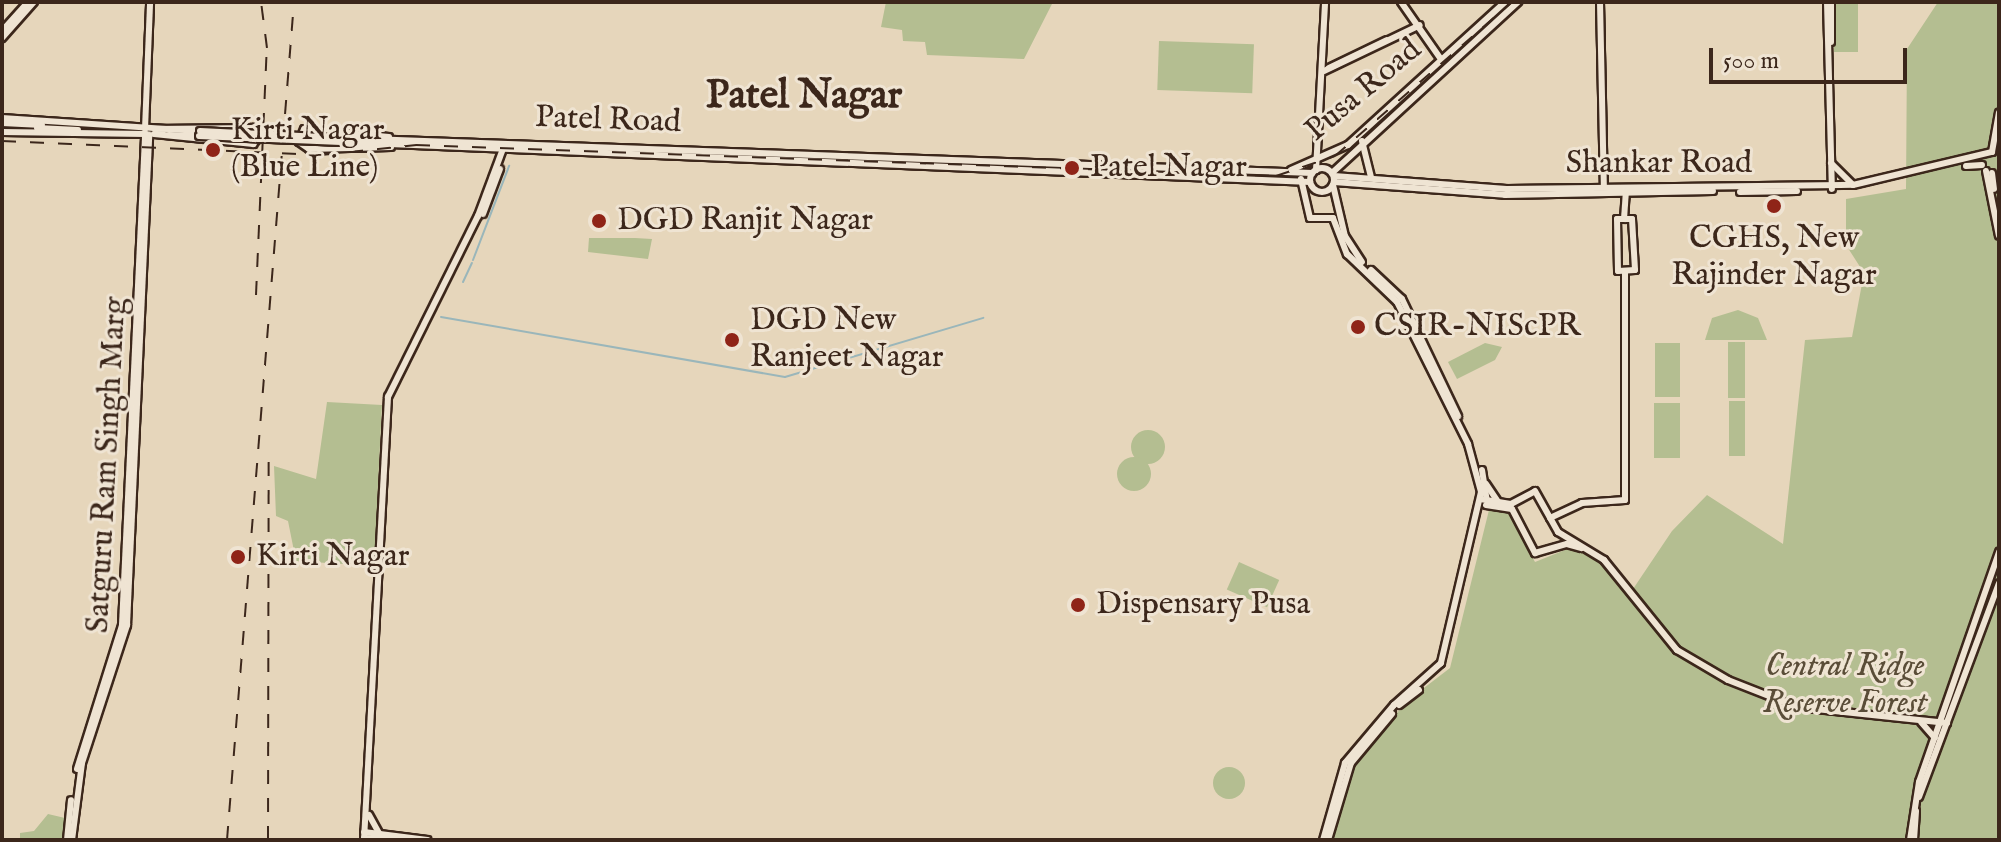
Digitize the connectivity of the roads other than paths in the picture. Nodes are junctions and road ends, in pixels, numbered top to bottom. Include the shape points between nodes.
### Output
1 (31, 2) edge
2 (152, 2) edge
3 (1327, 2) edge
4 (1402, 2) edge
5 (1518, 2) edge
6 (1600, 2) edge
7 (1829, 2) edge
8 (1499, 4) edge
9 (1504, 14) junction
10 (1418, 25) junction
11 (5, 27) edge
12 (2, 38) edge
13 (1442, 57) junction
14 (1326, 70) junction
15 (1999, 113) edge
16 (2, 125) edge
17 (86, 128) junction
18 (149, 131) junction
19 (341, 140) junction
20 (1362, 141) junction
21 (398, 143) junction
22 (506, 146) junction
23 (1352, 149) junction
24 (1365, 151) junction
25 (1995, 153) edge
26 (1831, 163) junction
27 (1318, 167) junction
28 (1988, 167) edge
29 (1284, 172) junction
30 (1371, 178) junction
31 (1301, 179) junction
32 (1333, 179) junction
33 (1310, 182) junction
34 (1345, 182) junction
35 (1392, 183) junction
36 (1853, 185) junction
37 (1604, 187) junction
38 (1832, 187) junction
39 (1626, 189) junction
40 (1315, 190) junction
41 (1335, 196) junction
42 (1338, 209) junction
43 (1307, 211) junction
44 (1999, 212) edge
45 (1333, 218) junction
46 (1620, 219) junction
47 (1999, 236) edge
48 (1621, 271) junction
49 (1432, 366) junction
50 (1486, 484) junction
51 (1498, 502) junction
52 (1484, 503) junction
53 (1512, 506) junction
54 (1550, 518) junction
55 (1999, 552) edge
56 (1999, 583) edge
57 (1943, 713) junction
58 (1924, 721) junction
59 (1943, 724) junction
60 (1935, 738) junction
61 (369, 771) junction
62 (369, 815) junction
63 (366, 837) edge
64 (382, 838) edge
65 (69, 840) edge
66 (395, 840) edge
67 (427, 840) edge
68 (1326, 840) edge
69 (1912, 840) edge

1 - 11 main road
2 - 18 main road, Satguru Ram Singh Marg
3 - 14 main road
4 - 10 main road
5 - 9 main road, Pusa Road
6 - 37 main road
7 - 26 main road
8 - 9 main road
8 - 13 main road, Pusa Road
9 - 20 main road, Pusa Road
10 - 13 main road
10 - 14 main road
11 - 12 main road
13 - 27 main road, Pusa Road
14 - 27 main road
15 - 25 main road
16 - 17 main road
16 - 17 main road
16 - 17 main road
17 - 18 main road
18 - 18 main road via 253,128 260,136 253,144
18 - 19 main road, bridge
18 - 65 main road, Satguru Ram Singh Marg via 127,625 82,763
19 - 21 main road
19 - 21 main road, Patel Road
20 - 23 main road, Pusa Road
20 - 24 main road
21 - 21 main road via 309,149 299,142 304,129
21 - 22 main road, Patel Road
22 - 29 main road, Patel Road
22 - 31 main road, Patel Road
22 - 61 main road via 462,260 392,399
23 - 24 main road
23 - 32 main road, Pusa Road
24 - 30 main road
25 - 28 main road
26 - 36 main road
26 - 38 main road
27 - 29 main road, Pusa Road
27 - 29 main road, Patel Road
27 - 32 main road
27 - 33 main road
28 - 36 main road, Shankar Road
28 - 38 main road, Shankar Road
28 - 44 main road
28 - 47 main road
30 - 32 main road, Shankar Road
30 - 35 main road, Shankar Road
31 - 33 main road, Patel Road
31 - 43 main road
32 - 34 main road, Shankar Road
32 - 40 main road
32 - 41 main road
33 - 40 main road
34 - 35 main road, Shankar Road
34 - 41 main road
35 - 37 main road, Shankar Road
35 - 39 main road, Shankar Road via 1505,195
36 - 38 main road, Shankar Road
37 - 39 main road, Shankar Road
38 - 39 main road, Shankar Road
39 - 46 main road
40 - 43 main road
41 - 42 main road
42 - 45 main road
42 - 49 main road via 1351,250 1402,299
43 - 45 main road via 1316,222
45 - 49 main road via 1347,254 1397,302
46 - 48 main road
46 - 48 main road via 1632,219 1635,270
48 - 54 main road via 1625,500 1582,503
49 - 50 main road
49 - 52 main road via 1475,461
50 - 51 main road
50 - 52 main road
51 - 52 main road
51 - 53 main road
52 - 53 main road
52 - 68 main road via 1441,663 1402,696 1345,763
53 - 54 main road via 1535,491
53 - 58 main road via 1533,551 1567,544 1590,553 1676,653 1729,684 1793,711
54 - 58 main road via 1565,538 1604,560 1677,650 1728,680 1795,707
55 - 57 main road
56 - 59 main road
57 - 58 main road
57 - 59 main road
58 - 59 main road
58 - 60 main road
59 - 60 main road
59 - 69 main road via 1917,804
60 - 69 main road via 1919,782
61 - 62 main road
61 - 63 main road
62 - 63 main road
62 - 64 main road
63 - 64 main road
64 - 66 main road
64 - 67 main road

